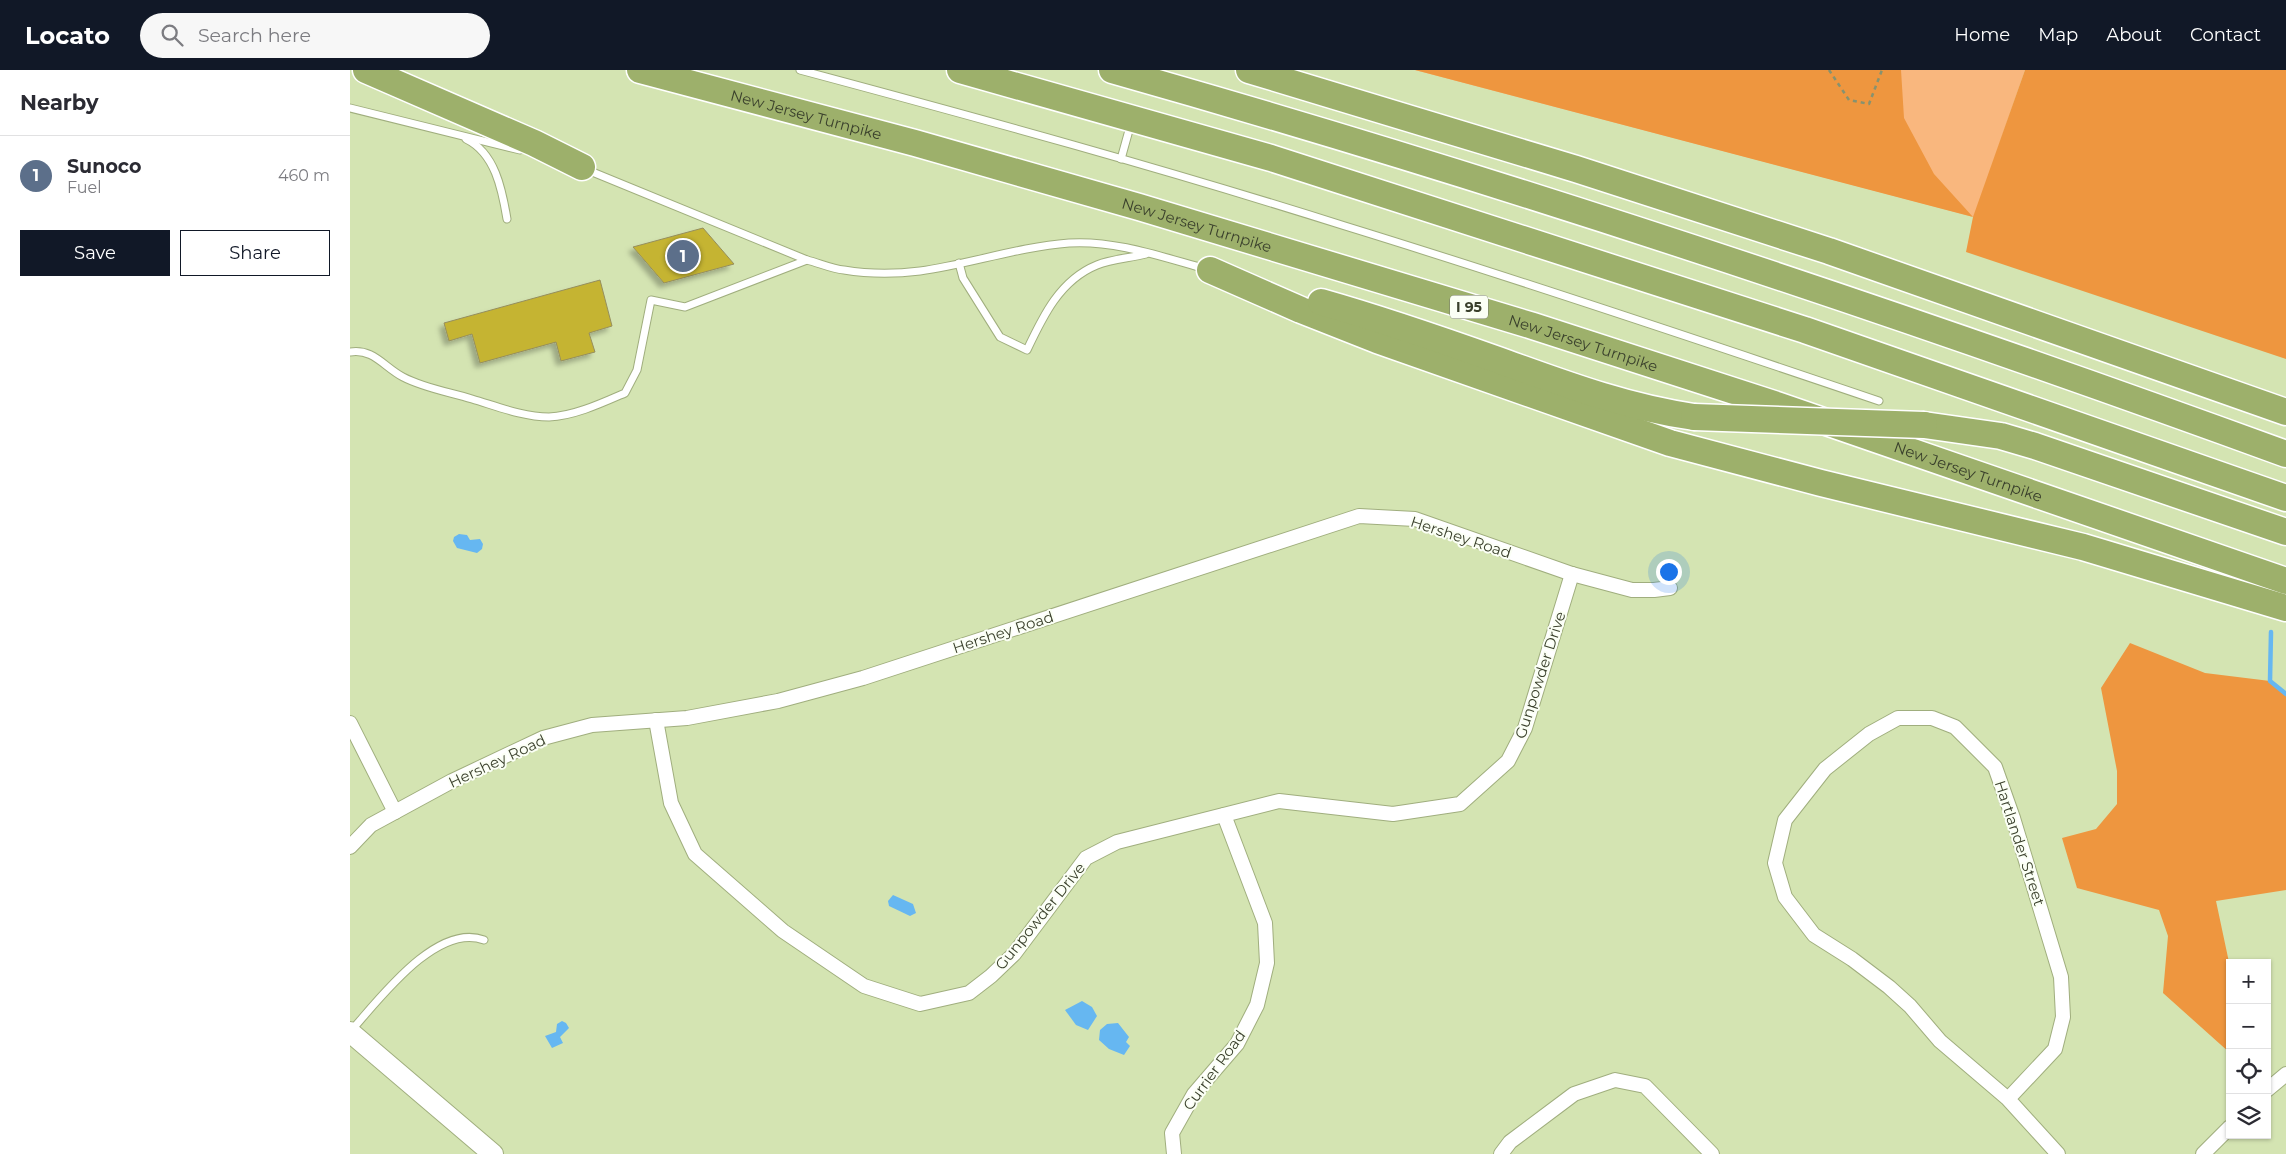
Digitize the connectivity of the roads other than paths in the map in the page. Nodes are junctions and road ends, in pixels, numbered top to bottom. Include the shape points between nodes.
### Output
1 (366, 70) edge
2 (640, 70) edge
3 (800, 70) edge
4 (960, 70) edge
5 (1112, 70) edge
6 (1249, 70) edge
7 (350, 108) edge
8 (1132, 118) junction
9 (452, 132) junction
10 (532, 153) dead end
11 (541, 156) dead end
12 (1120, 158) junction
13 (582, 168) junction
14 (508, 219) dead end
15 (1149, 253) junction
16 (807, 260) junction
17 (960, 263) junction
18 (1210, 270) junction
19 (350, 352) edge
20 (1879, 401) dead end
21 (2286, 412) edge
22 (2286, 454) edge
23 (2286, 498) edge
24 (2286, 532) edge
25 (1572, 574) junction
26 (2286, 581) edge
27 (1670, 588) dead end
28 (2286, 608) edge
29 (656, 720) junction
30 (350, 723) edge
31 (395, 812) junction
32 (1224, 815) junction
33 (350, 847) edge
34 (484, 940) dead end
35 (350, 1032) edge
36 (2286, 1074) edge
37 (2271, 1087) edge
38 (2008, 1099) junction
39 (2226, 1131) edge
40 (493, 1154) edge
41 (1174, 1154) edge
42 (1501, 1154) edge
43 (1712, 1154) edge
44 (2058, 1154) edge
45 (2203, 1154) edge

1 - 13 highway via 534,143
2 - 26 highway, New Jersey Turnpike / I 95 via 952,153 1533,326 1780,406
3 - 12 lane
4 - 8 highway
5 - 22 highway via 1576,210 2037,364
6 - 21 highway via 1567,166 1829,252
7 - 9 lane
8 - 12 lane
8 - 23 highway via 1270,158 1805,330
9 - 10 lane
9 - 14 lane via 476,144 487,156 496,173
11 - 13 lane
12 - 20 lane via 1521,281
13 - 16 lane
15 - 17 lane via 1102,244 1070,243 1039,246
15 - 17 lane via 1097,264 1070,280 1043,316 1027,350 1000,337 963,278
15 - 18 lane
16 - 17 lane via 843,270 883,273 918,271
16 - 19 lane via 685,307 651,300 636,370 625,393 550,417 526,414 423,385 402,377 375,356 360,350
18 - 24 highway, bridge via 1377,318 1604,398 1663,413 1694,417 1924,425 2001,436
18 - 28 highway via 1378,340 1670,443 2083,546
25 - 27 street, Hershey Road via 1632,590
25 - 29 street, Hershey Road via 1415,519 1359,516 863,678 778,701 687,718
25 - 32 street, Gunpowder Drive via 1525,728 1508,761 1460,804 1393,814 1279,801
29 - 31 street, Hershey Road via 592,725 543,738
29 - 32 street, Gunpowder Drive via 671,803 695,854 783,931 864,986 920,1004 969,993 992,976 1014,954 1086,858 1117,842
30 - 31 street
31 - 33 street, Hershey Road via 371,825
32 - 41 street, Currier Road via 1265,923 1267,963 1257,1005 1237,1044 1194,1094 1172,1133
34 - 35 lane via 473,936 462,938 440,945 424,955
35 - 40 street
36 - 37 street
38 - 38 street, Hartlander Street via 1940,1041 1889,987 1814,935 1785,897 1774,864 1785,820 1825,769 1869,734 1898,718 1932,718 1955,727 1995,767 2061,977 2063,1017 2055,1049
38 - 44 street, Hartlander Street
39 - 45 street
42 - 43 street via 1510,1142 1574,1094 1615,1080 1644,1086

